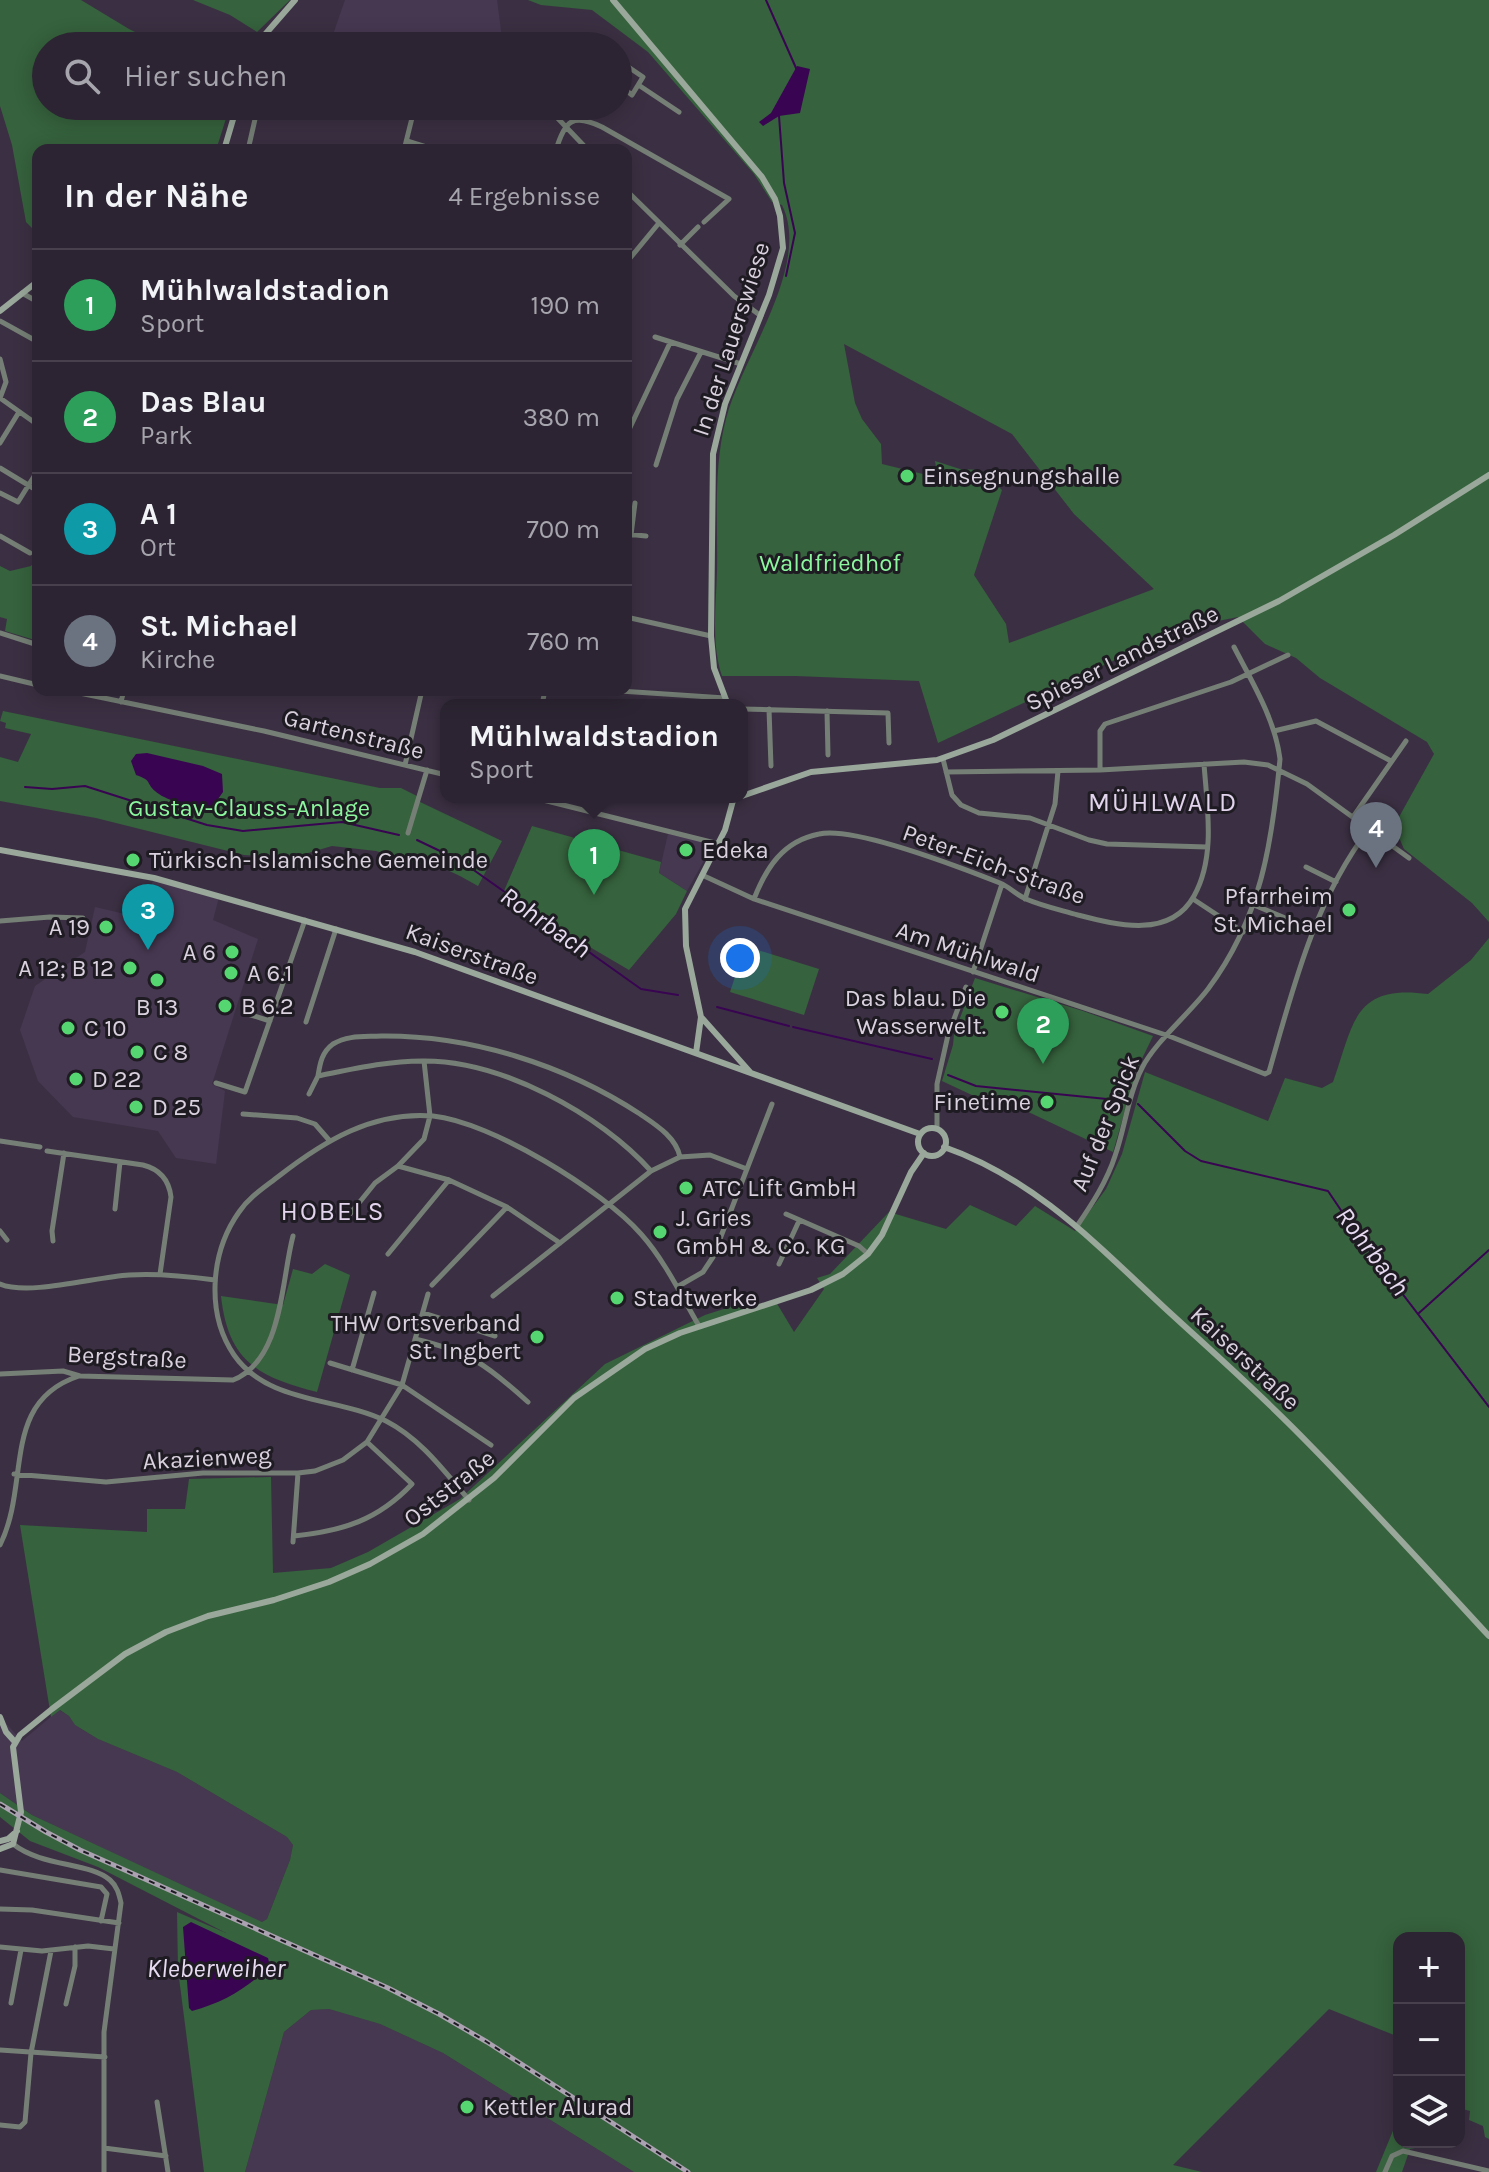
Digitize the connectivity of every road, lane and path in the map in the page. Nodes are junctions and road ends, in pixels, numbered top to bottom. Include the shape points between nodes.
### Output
1 (295, 0) edge
2 (613, 0) edge
3 (266, 32) edge
4 (632, 70) edge
5 (640, 86) junction
6 (632, 95) edge
7 (679, 112) dead end
8 (233, 120) edge
9 (255, 120) edge
10 (412, 120) edge
11 (559, 120) edge
12 (576, 120) edge
13 (576, 120) edge
14 (566, 127) junction
15 (407, 141) junction
16 (226, 144) edge
17 (249, 144) edge
18 (406, 144) edge
19 (417, 144) edge
20 (559, 144) edge
21 (582, 144) edge
22 (631, 144) edge
23 (632, 144) edge
24 (632, 196) edge
25 (704, 222) dead end
26 (659, 223) junction
27 (698, 227) dead end
28 (680, 245) junction
29 (632, 256) edge
30 (32, 286) edge
31 (22, 293) junction
32 (32, 299) edge
33 (0, 311) edge
34 (761, 316) junction
35 (0, 321) edge
36 (655, 337) dead end
37 (32, 339) edge
38 (670, 343) junction
39 (701, 352) junction
40 (0, 359) edge
41 (741, 364) junction
42 (0, 398) edge
43 (19, 412) junction
44 (32, 421) edge
45 (632, 423) edge
46 (0, 443) edge
47 (656, 465) dead end
48 (0, 468) edge
49 (1489, 475) edge
50 (32, 480) edge
51 (29, 485) junction
52 (32, 487) edge
53 (0, 493) edge
54 (635, 503) dead end
55 (632, 518) edge
56 (632, 534) edge
57 (0, 536) edge
58 (646, 536) dead end
59 (30, 553) dead end
60 (632, 618) edge
61 (0, 633) edge
62 (711, 636) junction
63 (32, 643) edge
64 (1234, 647) dead end
65 (1288, 655) dead end
66 (1248, 675) junction
67 (0, 676) edge
68 (32, 684) edge
69 (632, 693) edge
70 (93, 696) edge
71 (122, 696) edge
72 (421, 696) edge
73 (696, 699) edge
74 (726, 699) edge
75 (121, 702) junction
76 (748, 709) edge
77 (769, 709) junction
78 (827, 711) junction
79 (1274, 731) junction
80 (1406, 741) dead end
81 (889, 743) dead end
82 (828, 755) dead end
83 (943, 759) junction
84 (1391, 761) junction
85 (1204, 764) junction
86 (405, 765) junction
87 (771, 766) dead end
88 (1279, 768) junction
89 (427, 770) junction
90 (1100, 770) junction
91 (1058, 771) junction
92 (946, 772) junction
93 (440, 773) edge
94 (748, 793) edge
95 (555, 803) edge
96 (735, 803) edge
97 (1353, 817) junction
98 (1049, 824) junction
99 (1369, 829) junction
100 (408, 833) dead end
101 (719, 844) junction
102 (1207, 847) junction
103 (0, 850) edge
104 (1409, 858) dead end
105 (1306, 867) dead end
106 (702, 875) junction
107 (1336, 882) junction
108 (1002, 884) junction
109 (754, 899) junction
110 (1025, 899) junction
111 (1193, 899) junction
112 (1254, 905) junction
113 (83, 918) dead end
114 (305, 920) junction
115 (0, 921) edge
116 (336, 929) junction
117 (1314, 930) junction
118 (1243, 932) junction
119 (973, 972) junction
120 (966, 987) dead end
121 (248, 1014) dead end
122 (700, 1014) junction
123 (270, 1021) junction
124 (306, 1022) dead end
125 (1169, 1036) junction
126 (696, 1053) junction
127 (424, 1061) junction
128 (753, 1075) junction
129 (318, 1076) junction
130 (216, 1083) dead end
131 (309, 1094) dead end
132 (772, 1104) dead end
133 (243, 1114) dead end
134 (430, 1116) junction
135 (937, 1129) junction
136 (920, 1134) junction
137 (329, 1140) junction
138 (0, 1141) edge
139 (40, 1147) dead end
140 (944, 1147) junction
141 (47, 1151) dead end
142 (64, 1153) junction
143 (924, 1153) junction
144 (680, 1157) junction
145 (120, 1162) junction
146 (398, 1166) junction
147 (747, 1169) junction
148 (651, 1171) junction
149 (449, 1180) junction
150 (609, 1205) junction
151 (507, 1207) junction
152 (115, 1209) dead end
153 (786, 1214) dead end
154 (346, 1219) dead end
155 (799, 1221) junction
156 (1077, 1226) junction
157 (0, 1231) edge
158 (293, 1236) dead end
159 (7, 1240) dead end
160 (53, 1241) dead end
161 (560, 1243) junction
162 (388, 1254) dead end
163 (868, 1254) junction
164 (779, 1264) dead end
165 (160, 1274) junction
166 (215, 1280) junction
167 (0, 1284) edge
168 (432, 1285) dead end
169 (677, 1287) junction
170 (374, 1293) dead end
171 (428, 1294) dead end
172 (493, 1296) dead end
173 (423, 1313) junction
174 (699, 1326) junction
175 (495, 1336) dead end
176 (415, 1339) junction
177 (330, 1363) dead end
178 (352, 1370) junction
179 (249, 1371) junction
180 (0, 1374) edge
181 (80, 1376) junction
182 (402, 1385) junction
183 (528, 1402) dead end
184 (383, 1419) junction
185 (367, 1442) junction
186 (491, 1445) dead end
187 (298, 1473) junction
188 (14, 1474) junction
189 (469, 1500) junction
190 (0, 1545) edge
191 (1489, 1636) edge
192 (0, 1717) edge
193 (15, 1742) junction
194 (7, 1841) edge
195 (0, 1849) edge
196 (0, 1870) edge
197 (0, 1909) edge
198 (101, 1921) junction
199 (119, 1923) junction
200 (0, 1947) edge
201 (75, 1947) junction
202 (114, 1949) junction
203 (21, 1950) junction
204 (51, 1951) junction
205 (11, 2003) dead end
206 (66, 2004) dead end
207 (0, 2050) edge
208 (31, 2053) junction
209 (105, 2057) junction
210 (157, 2102) dead end
211 (0, 2125) edge
212 (104, 2148) junction
213 (166, 2156) junction
214 (1489, 2171) edge
215 (104, 2172) edge
216 (168, 2172) edge
217 (1385, 2172) edge

1 - 3 main road
2 - 34 main road, In der Lauerswiese via 752,163 775,199 783,248
4 - 5 street via 643,77
5 - 6 street
5 - 7 street
8 - 16 main road
9 - 17 street
10 - 15 street
11 - 14 street
12 - 14 street
13 - 22 street via 592,122
14 - 20 street
14 - 21 street
15 - 18 street
15 - 19 street
23 - 25 street via 729,199
24 - 26 street
26 - 28 street
26 - 29 street
27 - 28 street
28 - 34 street
30 - 31 main road
31 - 32 street
31 - 33 main road
34 - 41 main road, In der Lauerswiese
35 - 37 street
36 - 38 street
38 - 39 street
38 - 45 street
39 - 41 street
39 - 47 street via 677,399
40 - 42 street via 6,382
41 - 62 main road, In der Lauerswiese via 713,454
42 - 43 street
43 - 44 street
43 - 46 street
48 - 51 street
49 - 83 main road, Spieser Landstraße via 1279,601 1004,735
50 - 51 street
51 - 52 street
51 - 53 street via 18,502
54 - 55 street
56 - 58 street
57 - 59 street
60 - 62 street
61 - 63 street
62 - 74 main road, In der Lauerswiese via 714,668
64 - 66 street, Auf der Spick
65 - 66 street
66 - 79 street, Auf der Spick
66 - 90 street via 1105,724 1100,731
67 - 68 street
69 - 73 street
70 - 75 street, Gartenstraße
71 - 75 street
72 - 86 street
75 - 86 street, Gartenstraße
76 - 77 street
77 - 78 street
77 - 87 street
78 - 81 street via 888,713
78 - 82 street
79 - 84 street via 1316,721
79 - 88 street, Auf der Spick
80 - 84 street
83 - 92 street
83 - 94 main road, Spieser Landstraße via 811,772
84 - 97 street
85 - 88 street via 1244,762
85 - 90 street
85 - 102 street
86 - 89 street, Gartenstraße
88 - 97 street
88 - 112 street, Auf der Spick via 1269,856
89 - 93 street, Gartenstraße
89 - 100 street
90 - 91 street
91 - 92 street
91 - 98 street
92 - 98 street via 952,795 968,809
95 - 101 street
96 - 101 main road, Spieser Landstraße
97 - 99 street
98 - 102 street via 1107,844
98 - 110 street
99 - 104 street
99 - 107 street
101 - 106 main road, Spieser Landstraße
102 - 111 street
103 - 114 main road, Kaiserstraße via 154,878
105 - 107 street
106 - 109 street, Am Mühlwald
106 - 122 main road, Spieser Landstraße via 686,906 684,925
107 - 117 street
108 - 109 street, Peter-Eich-Straße via 832,832 808,836 784,850
108 - 110 street, Peter-Eich-Straße
108 - 119 street
109 - 119 street, Am Mühlwald
110 - 111 street, Peter-Eich-Straße via 1142,927 1169,920
111 - 118 street
112 - 117 street
112 - 118 street, Auf der Spick
113 - 115 street
114 - 116 main road, Kaiserstraße
114 - 123 street
116 - 124 street
116 - 126 main road, Kaiserstraße
117 - 125 street, Am Mühlwald via 1269,1072
118 - 125 street, Auf der Spick via 1214,981
119 - 125 street, Am Mühlwald
120 - 135 street via 937,1084
121 - 123 street
122 - 126 main road, Spieser Landstraße
122 - 128 main road, Spieser Landstraße
123 - 130 street via 245,1092
125 - 156 street, Auf der Spick via 1141,1069 1115,1157
126 - 128 main road, Kaiserstraße
127 - 129 street
127 - 134 street
127 - 148 street via 451,1062 544,1093 604,1127
128 - 136 main road, Kaiserstraße
129 - 131 street
129 - 144 street via 325,1052 351,1037 414,1036 503,1053 582,1081 625,1104 664,1130
132 - 147 street
133 - 137 street via 297,1118 315,1124
134 - 137 street via 374,1122
134 - 146 street via 424,1139
134 - 150 street via 503,1140
135 - 136 main road
135 - 140 main road
136 - 143 main road via 918,1145
137 - 166 street via 244,1205 224,1241
138 - 139 street
140 - 143 main road via 936,1155
140 - 156 main road, Kaiserstraße via 1005,1173
141 - 142 street
142 - 145 street
142 - 160 street
143 - 163 main road, Oststraße
144 - 147 street via 710,1155
144 - 148 street
145 - 152 street
145 - 165 street via 157,1170 170,1189
146 - 149 street
146 - 154 street via 375,1183
147 - 169 street via 713,1257 703,1272
148 - 150 street
149 - 151 street
149 - 162 street
150 - 161 street
150 - 169 street via 642,1236
151 - 161 street
151 - 168 street
153 - 155 street
155 - 163 street
155 - 164 street
156 - 191 main road, Kaiserstraße via 1308,1442
157 - 159 street
158 - 179 street via 272,1336 263,1357
161 - 172 street
163 - 174 main road, Oststraße via 811,1290
165 - 166 street
165 - 167 street via 30,1288
166 - 179 street via 220,1327
169 - 174 street
170 - 178 street
171 - 173 street, Akazienweg
173 - 175 street
173 - 176 street, Akazienweg
174 - 189 main road, Oststraße via 645,1349 588,1387
176 - 182 street, Akazienweg
176 - 183 street via 479,1361
177 - 178 street
178 - 182 street
179 - 181 street, Bergstraße via 233,1380
179 - 184 street via 277,1389
180 - 181 street, Bergstraße via 63,1371
181 - 188 street via 51,1386 29,1410 17,1441
182 - 184 street, Akazienweg
182 - 186 street
184 - 185 street, Akazienweg
184 - 189 street via 419,1444
185 - 187 street, Akazienweg via 343,1460
185 - 187 street via 412,1484 376,1515 294,1539
187 - 188 street, Akazienweg via 203,1473 106,1482
188 - 190 street
189 - 193 main road, Oststraße via 423,1534 351,1574 186,1623 144,1643
192 - 193 main road
193 - 194 main road via 21,1812 18,1829
194 - 195 main road
194 - 199 street via 38,1858 113,1882 121,1903
196 - 198 street via 101,1887 107,1894
197 - 198 street
198 - 199 street
199 - 202 street
200 - 203 street
201 - 202 street
201 - 204 street
201 - 206 street
202 - 209 street
203 - 204 street
203 - 205 street
204 - 208 street
207 - 208 street
208 - 209 street
208 - 211 street via 25,2122 20,2127
209 - 212 street
210 - 213 street
212 - 213 street
212 - 215 street
213 - 216 street
214 - 217 street via 1403,2151 1392,2156

